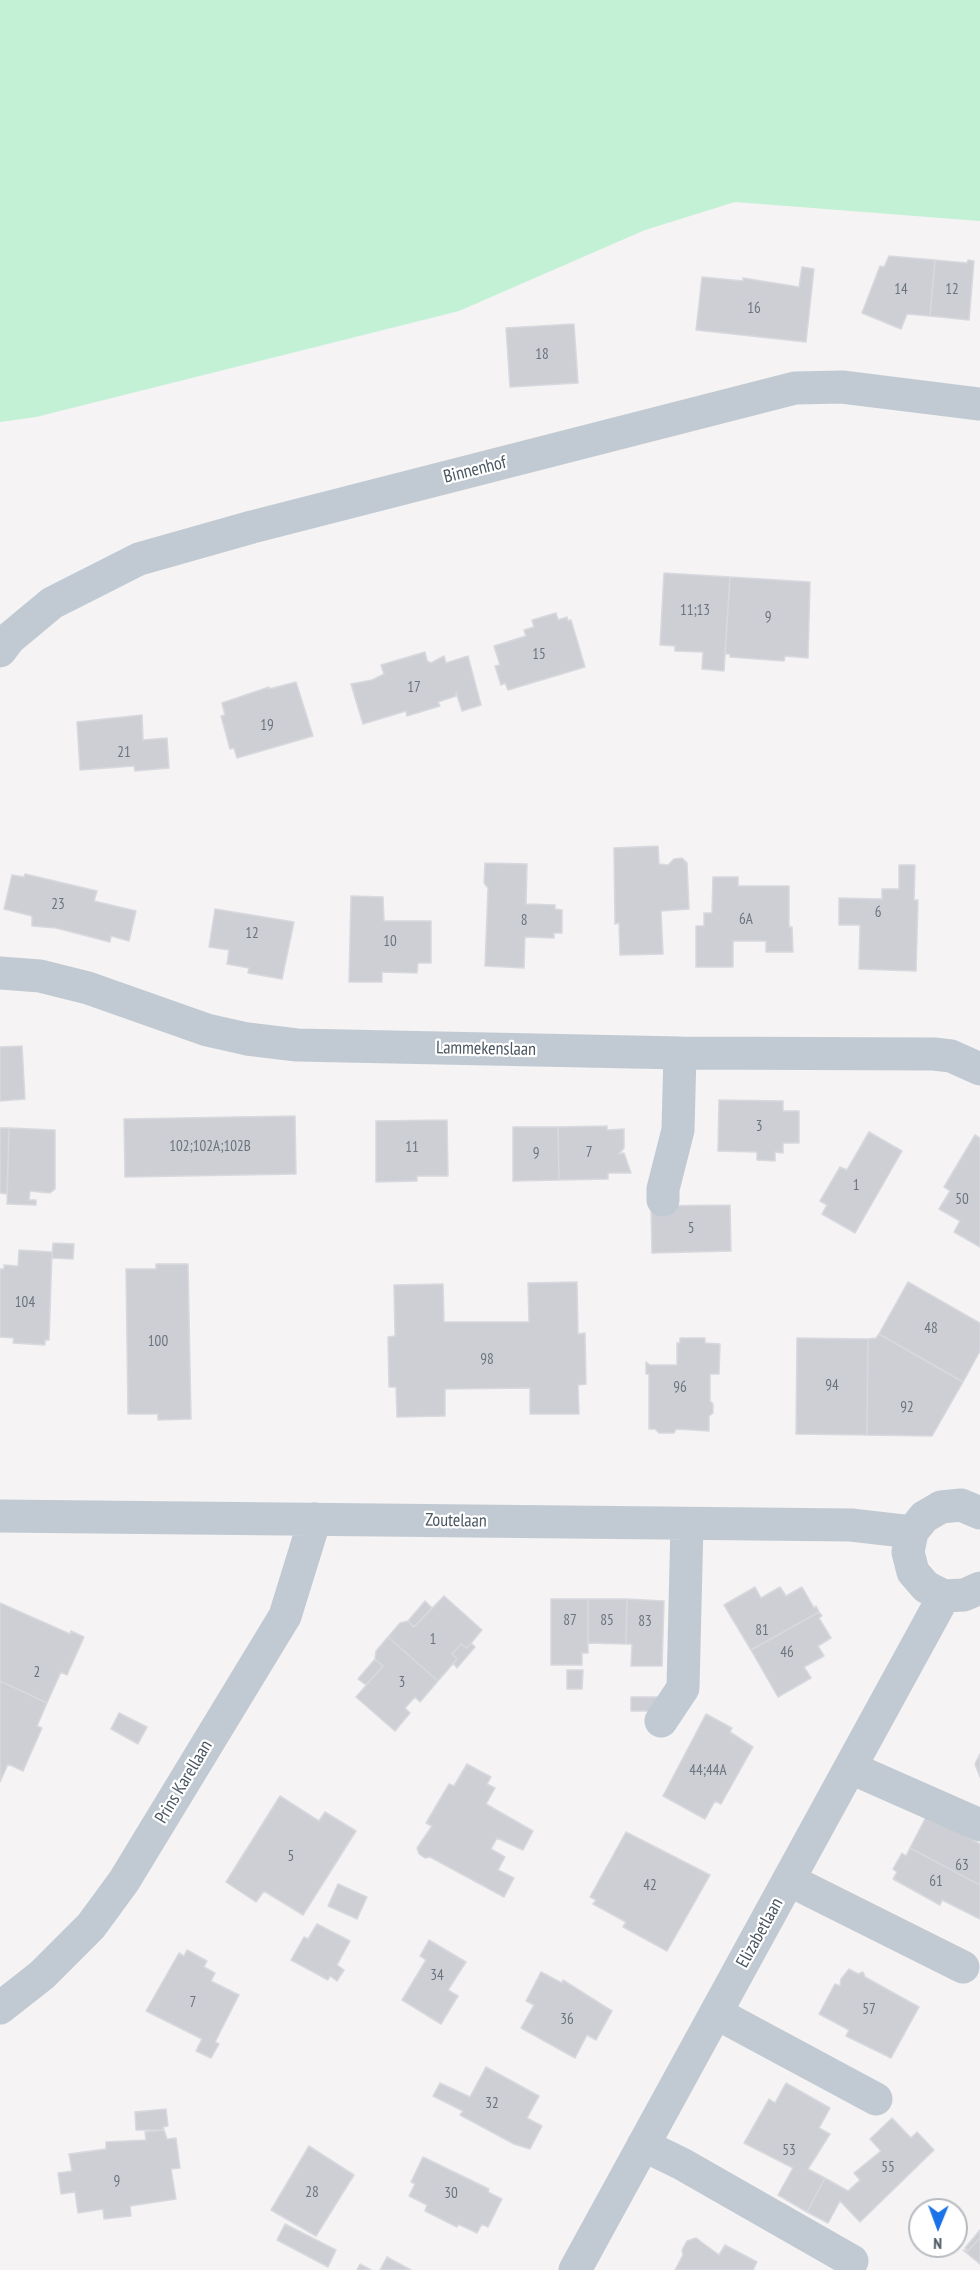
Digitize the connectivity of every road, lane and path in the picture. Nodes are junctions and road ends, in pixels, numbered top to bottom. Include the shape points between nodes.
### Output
1 (980, 404) edge
2 (0, 651) edge
3 (0, 973) edge
4 (680, 1053) junction
5 (980, 1069) edge
6 (663, 1200) dead end
7 (980, 1513) edge
8 (0, 1516) edge
9 (315, 1519) junction
10 (687, 1524) junction
11 (912, 1532) junction
12 (980, 1588) edge
13 (944, 1596) junction
14 (661, 1721) dead end
15 (851, 1768) junction
16 (980, 1825) edge
17 (789, 1880) junction
18 (963, 1967) dead end
19 (0, 2008) edge
20 (716, 2013) junction
21 (876, 2099) dead end
22 (643, 2145) junction
23 (852, 2260) dead end
24 (575, 2270) edge

1 - 2 street, Binnenhof via 842,387 795,388 139,559 52,603
3 - 4 street, Lammekenslaan via 40,976 88,988 174,1020 247,1039 344,1047
4 - 5 street, Lammekenslaan via 934,1054 951,1056
4 - 6 street via 678,1130
7 - 11 street via 961,1505 941,1507 924,1516
8 - 9 street, Zoutelaan
9 - 10 street, Zoutelaan
9 - 19 street, Prins Karellaan via 285,1616 124,1881 91,1926 42,1976
10 - 11 street, Zoutelaan via 851,1525
10 - 14 street via 683,1688
11 - 13 street via 908,1552 913,1572 926,1587
12 - 13 street via 964,1595
13 - 15 street, Elizabetlaan
15 - 16 street
15 - 17 street, Elizabetlaan
17 - 18 street
17 - 20 street, Elizabetlaan
20 - 21 street
20 - 22 street, Elizabetlaan
22 - 23 street
22 - 24 street, Elizabetlaan

